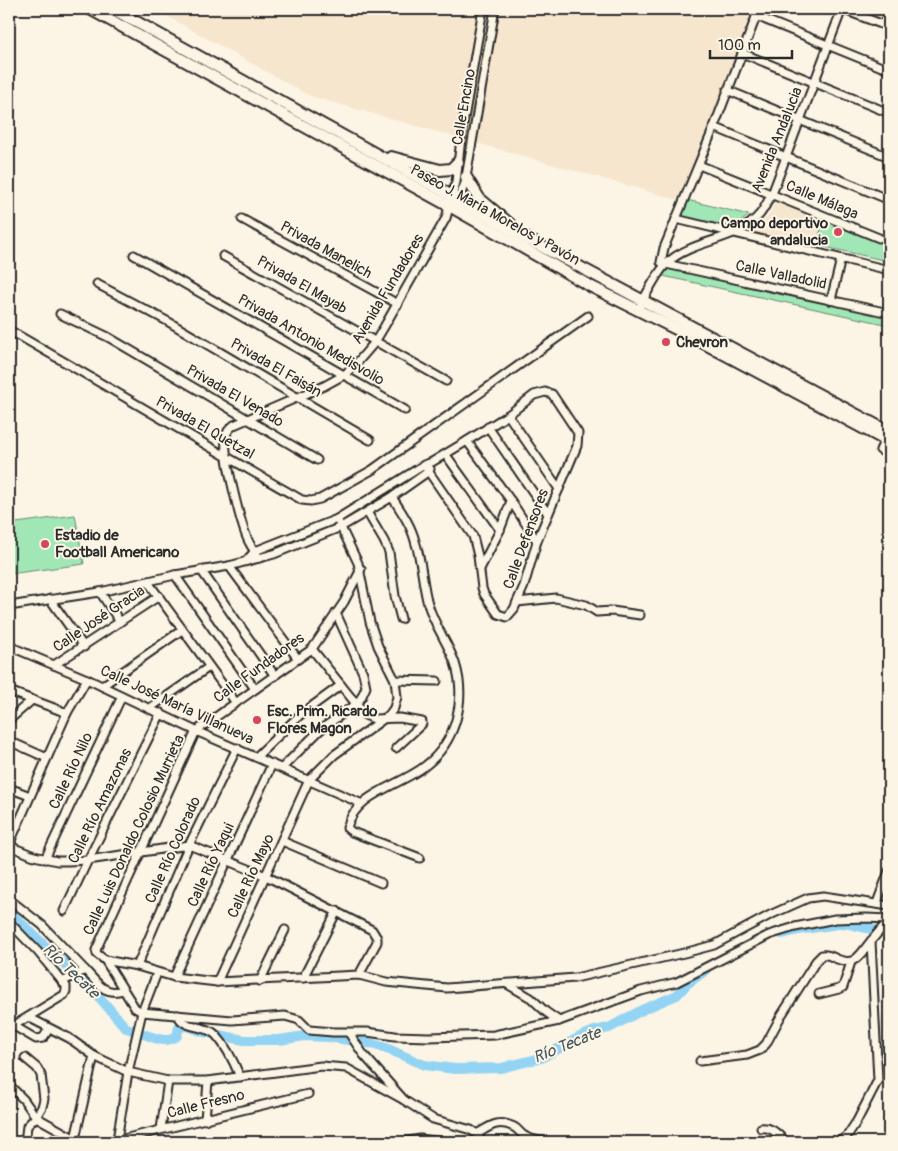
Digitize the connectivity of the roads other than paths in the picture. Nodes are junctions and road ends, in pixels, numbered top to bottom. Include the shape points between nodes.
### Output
1 (90, 9) edge
2 (113, 9) edge
3 (483, 9) edge
4 (495, 9) edge
5 (842, 9) edge
6 (758, 12) edge
7 (889, 27) edge
8 (829, 45) junction
9 (742, 53) junction
10 (889, 70) edge
11 (815, 82) junction
12 (728, 90) junction
13 (889, 113) edge
14 (800, 121) junction
15 (714, 127) junction
16 (375, 153) junction
17 (889, 157) edge
18 (786, 158) junction
19 (458, 162) junction
20 (699, 164) junction
21 (466, 177) junction
22 (772, 194) junction
23 (887, 199) dead end
24 (454, 203) junction
25 (242, 219) dead end
26 (676, 219) junction
27 (518, 234) junction
28 (733, 234) junction
29 (879, 238) dead end
30 (134, 255) dead end
31 (223, 256) dead end
32 (841, 259) junction
33 (666, 264) junction
34 (889, 270) edge
35 (97, 284) dead end
36 (831, 300) junction
37 (398, 304) junction
38 (640, 305) junction
39 (889, 313) edge
40 (60, 314) dead end
41 (588, 316) dead end
42 (9, 330) edge
43 (375, 342) junction
44 (344, 375) junction
45 (446, 381) dead end
46 (299, 397) junction
47 (405, 410) dead end
48 (508, 415) junction
49 (249, 419) junction
50 (488, 427) junction
51 (888, 438) edge
52 (370, 440) dead end
53 (467, 442) junction
54 (446, 455) junction
55 (889, 455) edge
56 (227, 457) junction
57 (317, 460) dead end
58 (426, 468) junction
59 (559, 488) junction
60 (392, 497) junction
61 (512, 501) junction
62 (367, 512) junction
63 (548, 514) junction
64 (337, 519) junction
65 (342, 527) junction
66 (500, 530) junction
67 (537, 540) junction
68 (255, 551) junction
69 (259, 558) junction
70 (246, 561) junction
71 (229, 566) junction
72 (360, 569) junction
73 (480, 569) junction
74 (201, 570) junction
75 (175, 575) junction
76 (148, 582) junction
77 (100, 592) junction
78 (159, 596) junction
79 (50, 599) junction
80 (517, 602) junction
81 (9, 606) edge
82 (336, 614) junction
83 (640, 615) dead end
84 (401, 619) dead end
85 (120, 622) junction
86 (182, 630) junction
87 (9, 646) edge
88 (84, 647) junction
89 (312, 649) junction
90 (298, 659) junction
91 (54, 665) junction
92 (209, 667) junction
93 (274, 676) junction
94 (87, 679) junction
95 (395, 680) junction
96 (437, 681) dead end
97 (342, 685) junction
98 (102, 686) junction
99 (255, 690) junction
100 (9, 691) edge
101 (122, 696) junction
102 (32, 700) junction
103 (236, 703) junction
104 (356, 704) junction
105 (150, 708) junction
106 (66, 713) junction
107 (161, 713) junction
108 (384, 718) junction
109 (9, 720) edge
110 (196, 731) junction
111 (9, 741) edge
112 (237, 748) junction
113 (396, 748) dead end
114 (256, 757) junction
115 (47, 758) junction
116 (272, 764) junction
117 (282, 768) junction
118 (309, 780) junction
119 (9, 788) edge
120 (30, 796) junction
121 (360, 803) junction
122 (282, 840) junction
123 (189, 845) junction
124 (140, 852) junction
125 (420, 858) dead end
126 (45, 859) junction
127 (88, 860) junction
128 (228, 862) junction
129 (889, 871) edge
130 (266, 876) junction
131 (381, 883) dead end
132 (9, 899) edge
133 (877, 903) junction
134 (888, 906) edge
135 (337, 911) junction
136 (64, 912) dead end
137 (9, 922) edge
138 (886, 923) edge
139 (285, 930) dead end
140 (872, 938) junction
141 (104, 960) junction
142 (851, 962) junction
143 (137, 966) junction
144 (85, 970) junction
145 (157, 973) junction
146 (359, 975) junction
147 (174, 977) junction
148 (303, 978) junction
149 (260, 980) junction
150 (62, 982) junction
151 (217, 982) junction
152 (507, 984) junction
153 (123, 990) junction
154 (819, 994) dead end
155 (142, 1012) junction
156 (178, 1015) junction
157 (28, 1017) junction
158 (559, 1021) junction
159 (11, 1024) edge
160 (49, 1029) junction
161 (349, 1033) junction
162 (94, 1056) junction
163 (24, 1058) dead end
164 (700, 1061) dead end
165 (128, 1072) junction
166 (240, 1077) junction
167 (168, 1081) junction
168 (208, 1081) junction
169 (9, 1085) edge
170 (308, 1094) dead end
171 (404, 1100) junction
172 (36, 1117) junction
173 (205, 1120) junction
174 (761, 1128) dead end
175 (161, 1129) junction
176 (477, 1134) junction
177 (78, 1141) edge
178 (114, 1141) edge
179 (25, 1142) edge
180 (403, 1142) edge
181 (442, 1142) edge
182 (480, 1142) edge
183 (550, 1142) edge
184 (786, 1142) edge
185 (839, 1142) edge

1 - 24 highway, Paseo J. María Morelos y Pavón
2 - 16 highway, Paseo J. María Morelos y Pavón
3 - 19 street, Calle Encino
4 - 21 street, Calle Encino
5 - 7 street
5 - 8 street, Avenida Andalucia
6 - 8 street
6 - 9 street
8 - 10 street
8 - 11 street, Avenida Andalucia
9 - 11 street
9 - 12 street
11 - 13 street
11 - 14 street, Avenida Andalucia
12 - 14 street
12 - 15 street
14 - 17 street
14 - 18 street, Avenida Andalucia
15 - 18 street
15 - 20 street
16 - 19 highway via 440,170 451,169
16 - 24 highway, Paseo J. María Morelos y Pavón
18 - 22 street, Avenida Andalucia
18 - 23 street
19 - 24 street, Calle Encino
20 - 22 street, Calle Málaga
20 - 26 street
21 - 24 street, Calle Encino
21 - 27 highway via 479,198
22 - 28 street, Avenida Andalucia via 760,214
22 - 29 street, Calle Málaga
24 - 27 highway, Paseo J. María Morelos y Pavón
24 - 37 street, Avenida Fundadores
24 - 38 highway, Paseo J. María Morelos y Pavón via 590,286
25 - 37 street, Privada Manelich
26 - 28 street
26 - 33 street via 662,257 661,262
27 - 38 highway, Paseo J. María Morelos y Pavón
28 - 32 street
28 - 33 street, Avenida Andalucia via 699,244
30 - 44 street, Privada Antonio Medisvolio
31 - 43 street, Privada El Mayab
32 - 34 street
32 - 36 street
33 - 36 street, Calle Valladolid
33 - 38 street, Avenida Andalucia
35 - 46 street, Privada El Faisán
36 - 39 street, Calle Valladolid
37 - 43 street, Avenida Fundadores
38 - 51 highway, Paseo J. María Morelos y Pavón
40 - 49 street, Privada El Venado via 108,337
41 - 56 street, Privada El Quetzal via 372,470 320,499 302,500
42 - 56 street, Privada El Quetzal
43 - 44 street, Avenida Fundadores
43 - 45 street, Privada El Mayab
44 - 46 street, Avenida Fundadores
44 - 47 street, Privada Antonio Medisvolio
46 - 49 street, Avenida Fundadores
46 - 52 street, Privada El Faisán
48 - 50 street
48 - 59 street
48 - 59 street, Calle Defensores via 534,395 552,394 576,430 578,441
49 - 56 street, Avenida Fundadores via 228,430 225,441
49 - 57 street, Privada El Venado
50 - 53 street
50 - 63 street
51 - 55 street via 880,450
53 - 54 street
53 - 61 street
54 - 58 street
54 - 66 street
56 - 68 street, Avenida Fundadores via 243,527
58 - 60 street
58 - 64 street
58 - 73 street via 473,536
59 - 63 street, Calle Defensores
60 - 62 street
60 - 121 street via 416,542 430,610 455,663 458,713 448,740 430,762
61 - 66 street
61 - 67 street
62 - 65 street
62 - 84 street via 389,552
63 - 67 street, Calle Defensores
64 - 65 street
64 - 68 street
65 - 69 street
65 - 72 street
66 - 73 street
67 - 80 street, Calle Defensores
68 - 69 street, Avenida Fundadores
68 - 70 street
69 - 70 street
70 - 71 street
71 - 74 street
71 - 90 street
72 - 82 street, Calle Fundadores
72 - 95 street via 366,609 378,646
73 - 80 street, Calle Defensores via 484,594 498,614 507,617
74 - 75 street
74 - 93 street
75 - 76 street
75 - 99 street
76 - 77 street
76 - 78 street
77 - 79 street
77 - 85 street
78 - 85 street, Calle José Gracia
78 - 86 street
79 - 81 street
79 - 88 street
80 - 83 street via 556,598 586,605 597,612 612,610
82 - 89 street, Calle Fundadores
82 - 104 street via 365,682 363,694
85 - 88 street, Calle José Gracia
86 - 92 street
86 - 98 street
87 - 91 street, Calle José María Villanueva
88 - 91 street, Calle José Gracia
89 - 90 street, Calle Fundadores
89 - 97 street
90 - 93 street, Calle Fundadores
91 - 94 street, Calle José María Villanueva
92 - 103 street
92 - 105 street
93 - 99 street, Calle Fundadores
94 - 98 street, Calle José María Villanueva
94 - 106 street
95 - 96 street
95 - 108 street via 396,702
97 - 104 street
97 - 114 street via 300,715
98 - 101 street, Calle José María Villanueva
99 - 103 street, Calle Fundadores
100 - 102 street
101 - 105 street, Calle José María Villanueva
101 - 126 street, Calle Río Nilo
102 - 106 street
102 - 109 street
103 - 110 street, Calle Fundadores
104 - 108 street via 360,712 369,717
104 - 117 street via 320,730
105 - 107 street, Calle José María Villanueva
106 - 115 street
107 - 110 street, Calle José María Villanueva
107 - 127 street, Calle Río Amazonas
108 - 113 street via 422,722
108 - 118 street via 334,755
110 - 112 street, Calle José María Villanueva
110 - 124 street, Calle Luis Donaldo Colosio Murrieta
111 - 115 street
112 - 114 street, Calle José María Villanueva
112 - 123 street, Calle Río Colorado
114 - 116 street, Calle José María Villanueva
115 - 120 street
116 - 117 street, Calle José María Villanueva
116 - 128 street, Calle Río Yaqui
117 - 118 street, Calle José María Villanueva
118 - 121 street, Calle José María Villanueva
118 - 122 street, Calle Río Mayo
119 - 120 street
120 - 126 street via 11,840 12,847
121 - 125 street via 347,825 348,830
122 - 130 street, Calle Río Mayo
122 - 131 street
123 - 124 street
123 - 128 street
123 - 143 street, Calle Río Colorado
124 - 127 street
124 - 141 street, Calle Luis Donaldo Colosio Murrieta via 96,950
126 - 127 street
127 - 136 street, Calle Río Amazonas
128 - 130 street
128 - 147 street, Calle Río Yaqui
129 - 133 street
130 - 135 street
130 - 151 street, Calle Río Mayo
132 - 144 street via 42,925
133 - 134 street
133 - 152 street via 824,896 808,898 714,945 575,978
134 - 138 street
135 - 146 street via 374,933 377,942
135 - 148 street
137 - 150 street
138 - 140 street
138 - 158 street via 835,920 769,934 677,982
139 - 149 street
140 - 142 street
140 - 185 street via 878,1080 857,1121
141 - 143 street
141 - 153 street
142 - 154 street via 843,987
142 - 164 street via 828,956 816,961 760,1050 747,1055
143 - 145 street
144 - 150 street
144 - 153 street via 107,991
145 - 147 street
145 - 155 street
146 - 148 street
146 - 152 street via 386,982 447,988
147 - 151 street
148 - 149 street
149 - 151 street
150 - 157 street via 66,986 64,995
152 - 158 street via 531,998
153 - 155 street via 135,1008
155 - 156 street
155 - 165 street
156 - 161 street via 232,1020 284,1016 299,1020 309,1030
156 - 166 street via 182,1022 215,1034 231,1056
157 - 159 street
157 - 160 street
158 - 161 street via 516,1032 476,1036 429,1038
159 - 160 street via 36,1039 43,1038
160 - 162 street
161 - 171 street via 362,1054
162 - 165 street
162 - 177 street
163 - 172 street via 37,1068 43,1083 42,1106
165 - 167 street
165 - 178 street
166 - 168 street
166 - 171 street via 330,1066 346,1068
167 - 168 street
167 - 175 street
168 - 173 street
169 - 172 street
170 - 173 street, Calle Fresno
171 - 176 street via 432,1119
172 - 177 street
172 - 179 street via 26,1126
173 - 175 street, Calle Fresno
174 - 184 street via 766,1127
175 - 178 street, Calle Fresno
176 - 182 street
176 - 183 street via 500,1123 515,1127 524,1136
180 - 181 street via 420,1139

